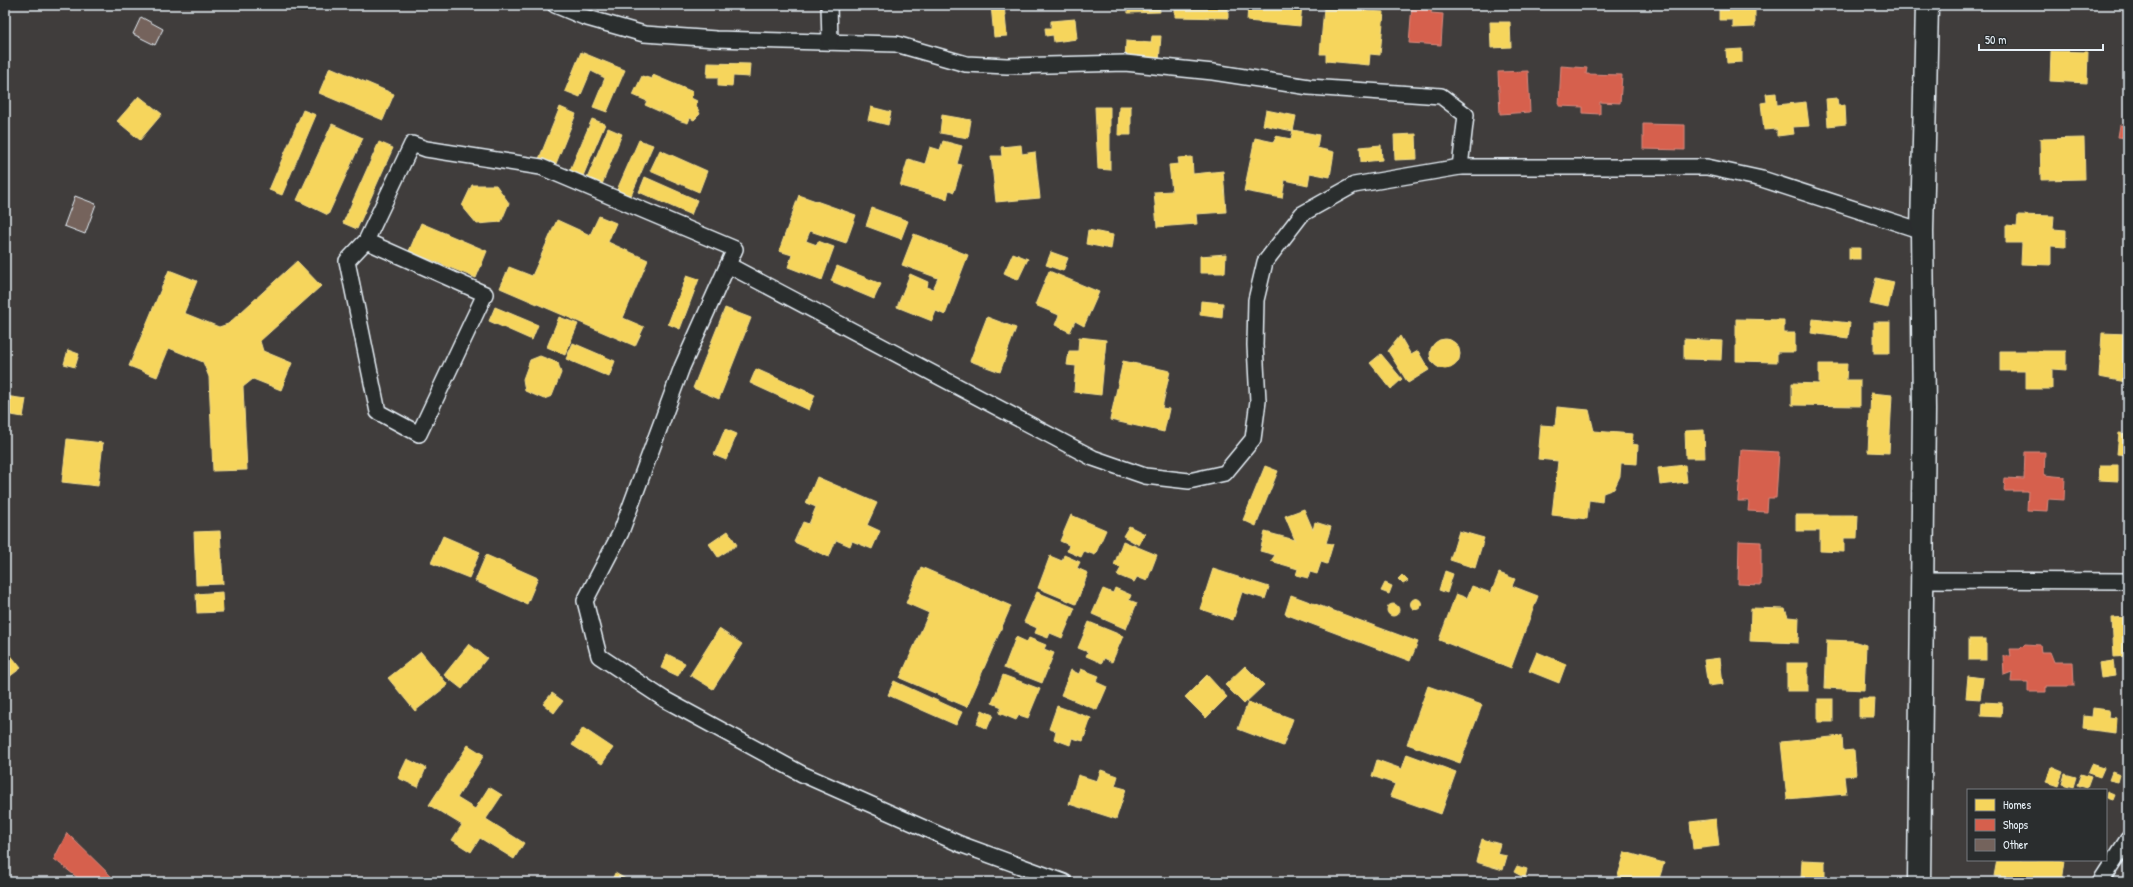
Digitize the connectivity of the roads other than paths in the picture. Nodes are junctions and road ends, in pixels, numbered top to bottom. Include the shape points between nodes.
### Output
1 (555, 5) edge
2 (829, 5) edge
3 (1927, 5) edge
4 (830, 42) junction
5 (1460, 167) junction
6 (1922, 231) junction
7 (366, 241) junction
8 (728, 265) junction
9 (1922, 580) junction
10 (2128, 581) edge
11 (2128, 839) edge
12 (1064, 882) edge
13 (1919, 882) edge
14 (2100, 882) edge

1 - 4 street via 644,34
2 - 4 street
3 - 6 main road
4 - 5 street via 896,44 966,64 1007,66 1125,63 1213,72 1309,87 1441,96 1466,115
5 - 6 street via 1706,167 1762,179
5 - 8 street via 1354,185 1302,214 1265,262 1256,300 1258,401 1253,439 1225,473 1189,481 1145,476 1093,458
6 - 9 main road
7 - 7 street via 485,294 419,434 378,412 347,261
7 - 8 street via 412,144 426,149 541,167 735,249
8 - 12 street via 682,367 621,532 585,601 599,656 664,699 802,774 960,844
9 - 10 street
9 - 13 main road
11 - 14 street

